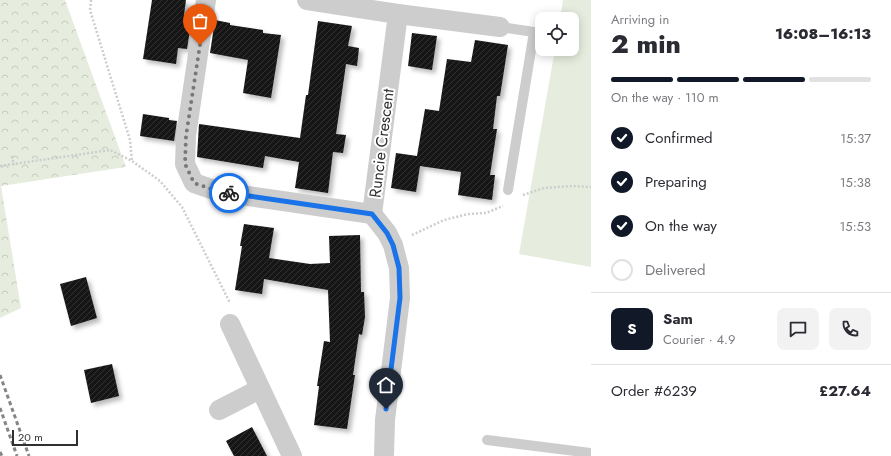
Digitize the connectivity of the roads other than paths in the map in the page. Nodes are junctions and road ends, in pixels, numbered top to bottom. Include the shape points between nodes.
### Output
1 (206, 0) edge
2 (307, 0) edge
3 (398, 14) junction
4 (500, 27) joint
5 (508, 190) dead end
6 (372, 214) junction
7 (231, 316) road end
8 (260, 389) junction
9 (219, 410) dead end
10 (487, 440) dead end
11 (591, 453) edge
12 (292, 456) edge
13 (384, 456) edge

1 - 6 street, Runcie Crescent via 186,136 185,164 194,183 220,192
2 - 3 street
3 - 4 street
3 - 6 street, Runcie Crescent
4 - 5 lane via 534,32
6 - 13 street via 393,245 399,268 400,298 385,420
7 - 8 street
8 - 9 street
8 - 12 street
10 - 11 lane

